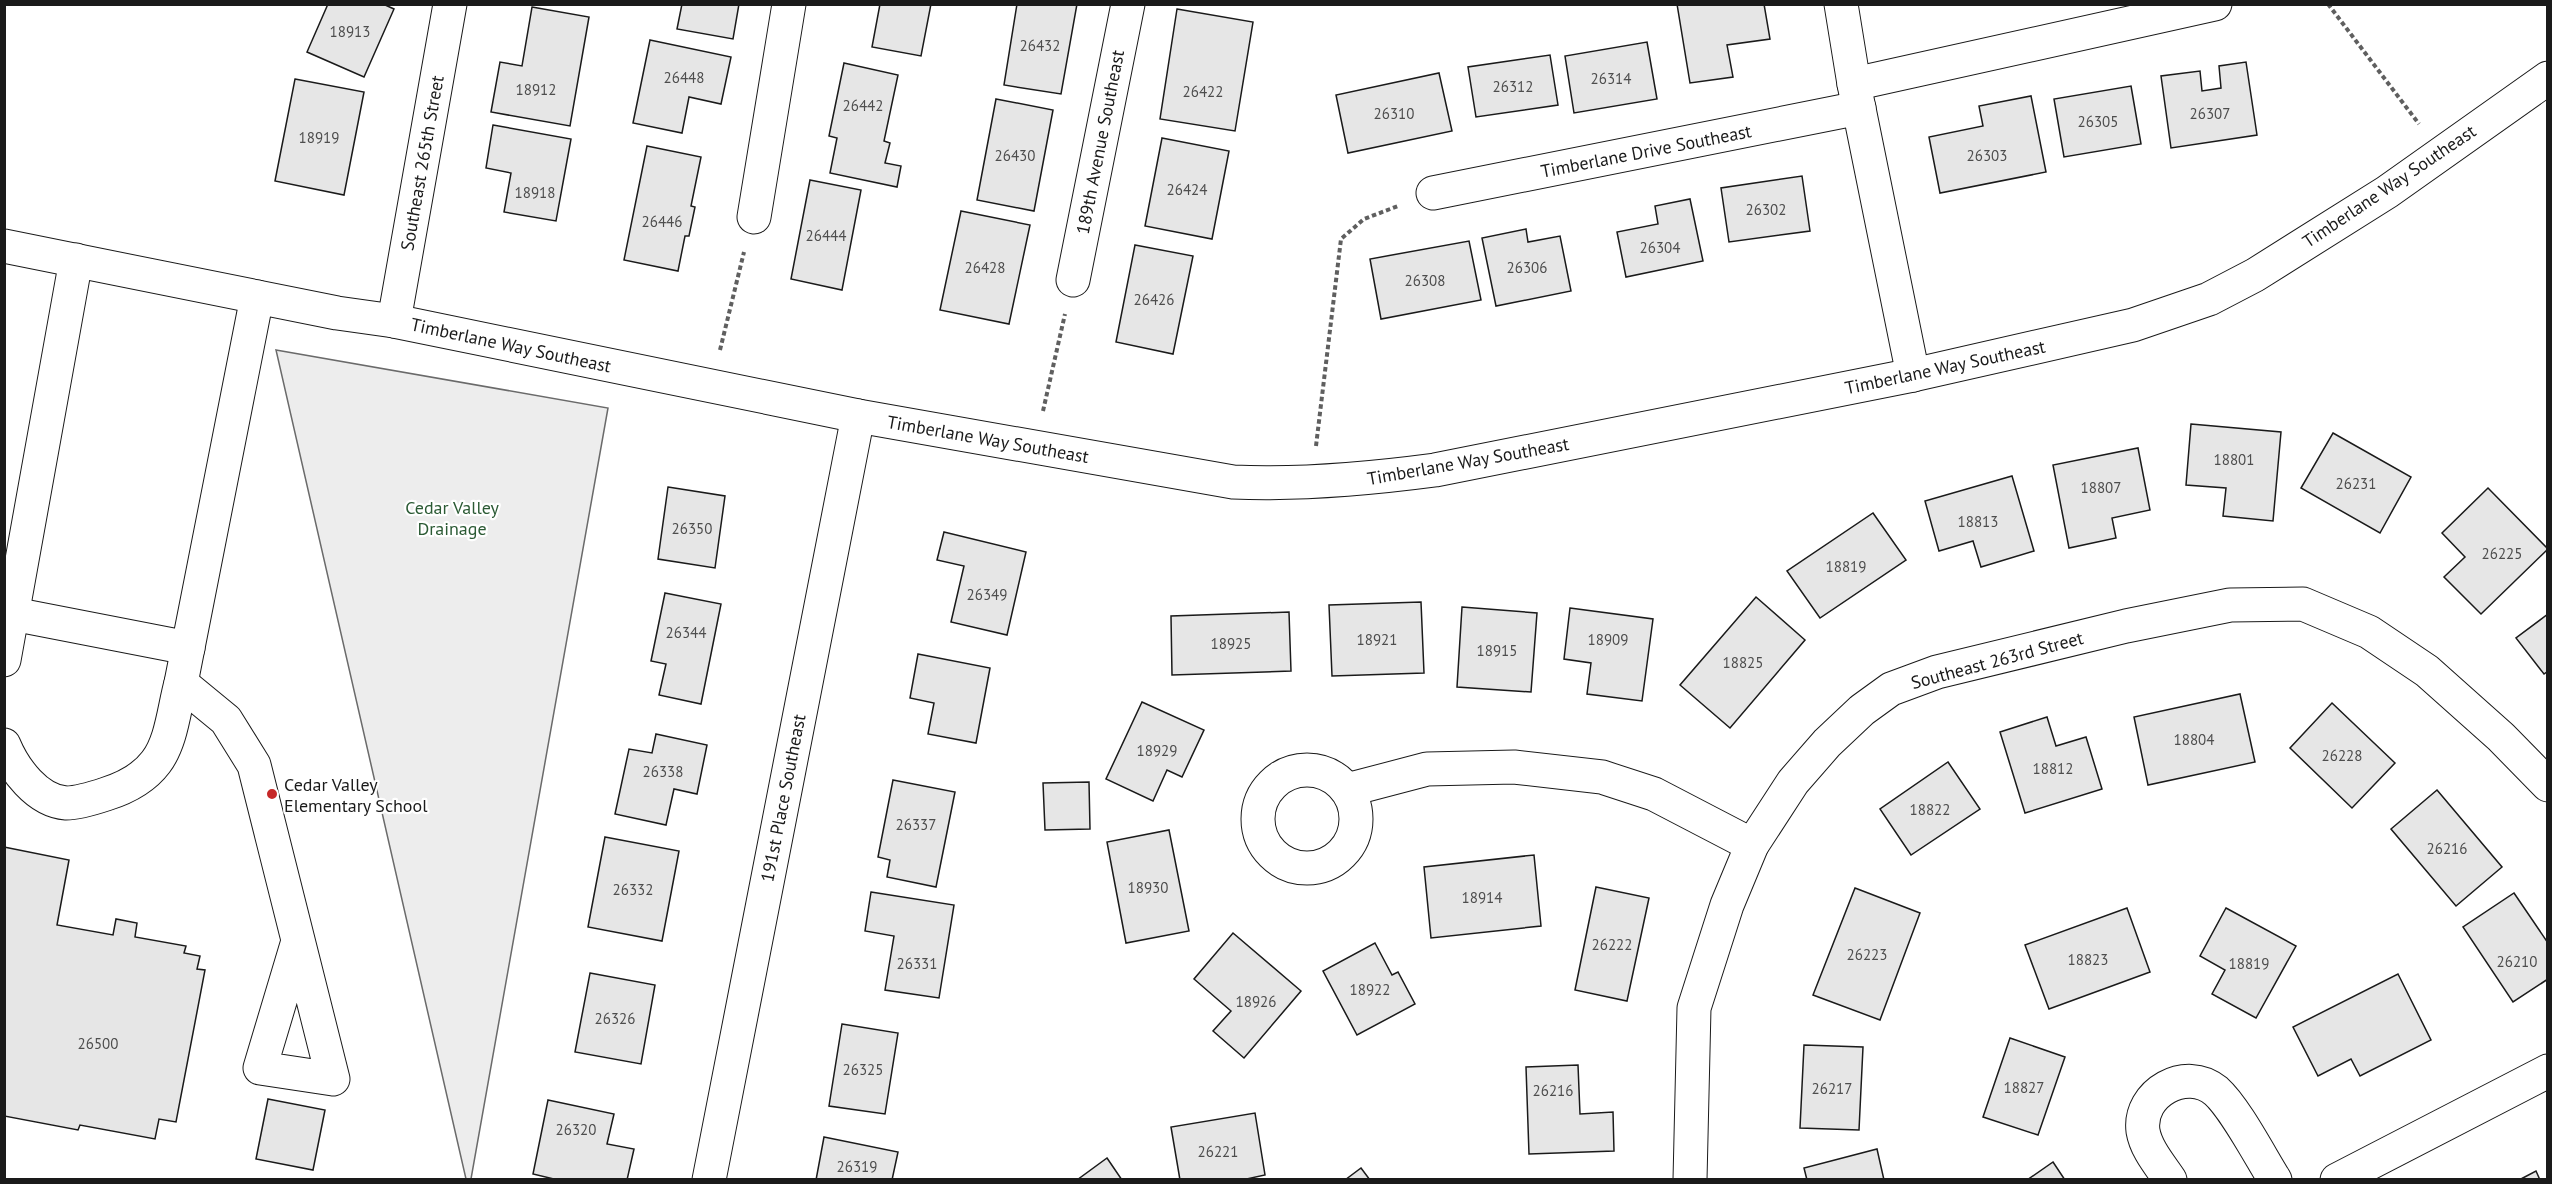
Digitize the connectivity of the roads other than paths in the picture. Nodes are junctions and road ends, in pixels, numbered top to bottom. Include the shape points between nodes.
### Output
1 (450, 4) edge
2 (789, 4) edge
3 (1128, 4) edge
4 (1841, 4) edge
5 (2216, 4) edge
6 (2547, 78) edge
7 (1857, 96) junction
8 (1433, 193) road end
9 (753, 217) road end
10 (4, 246) edge
11 (76, 260) junction
12 (1073, 280) road end
13 (258, 297) junction
14 (394, 321) junction
15 (1913, 375) junction
16 (858, 416) junction
17 (13, 614) junction
18 (188, 648) junction
19 (4, 660) edge
20 (181, 683) junction
21 (4, 745) edge
22 (2547, 784) edge
23 (1347, 790) dead end
24 (1752, 845) junction
25 (298, 941) dead end
26 (2547, 1071) edge
27 (709, 1179) edge
28 (1690, 1179) edge
29 (2170, 1179) edge
30 (2275, 1179) edge
31 (2337, 1179) edge

1 - 14 street, Southeast 265th Street
2 - 9 street
3 - 12 street, 189th Avenue Southeast
4 - 7 street
5 - 7 street, Timberlane Drive Southeast
6 - 15 street, Timberlane Way Southeast via 2387,192 2209,299 2133,326
7 - 8 street, Timberlane Drive Southeast
7 - 15 street
10 - 11 street, Timberlane Way Southeast
11 - 13 street, Timberlane Way Southeast
11 - 17 street
13 - 14 street, Timberlane Way Southeast
13 - 18 street
14 - 16 street, Timberlane Way Southeast
15 - 16 street, Timberlane Way Southeast via 1435,470 1312,482 1233,482
16 - 27 street, 191st Place Southeast
17 - 18 street
17 - 19 street
18 - 20 street
20 - 21 street via 165,744 156,762 120,790 64,803 28,783
20 - 25 street via 226,720 254,765
22 - 24 street, Southeast 263rd Street via 2427,671 2369,632 2303,604 2230,605 1937,672 1891,689 1827,743 1793,782
23 - 24 street via 1427,769 1514,766 1602,777 1654,794
24 - 28 street, Southeast 263rd Street via 1727,905 1694,1008
26 - 31 street
29 - 30 street via 2148,1147 2143,1131 2144,1113 2165,1086 2182,1081 2199,1082 2215,1090

